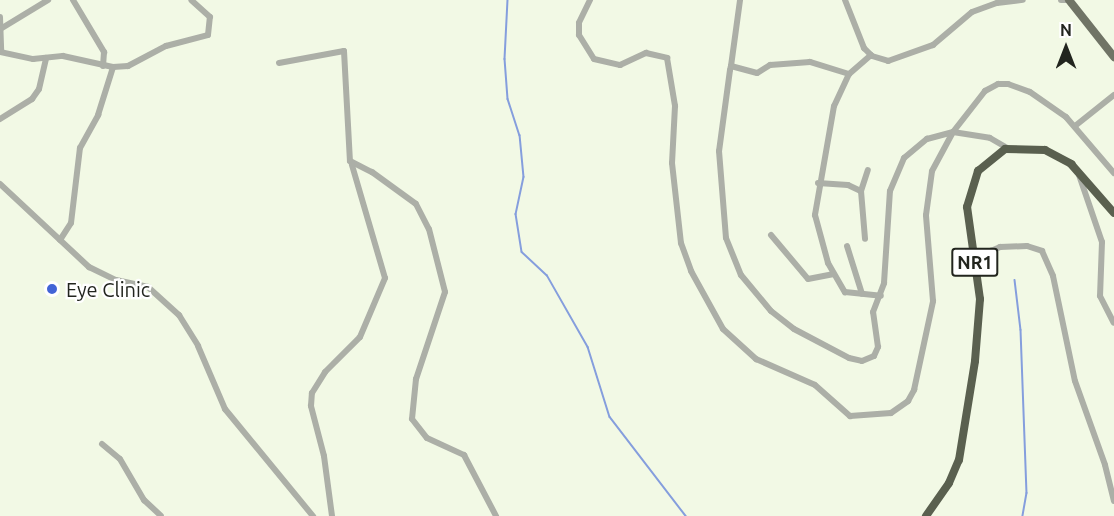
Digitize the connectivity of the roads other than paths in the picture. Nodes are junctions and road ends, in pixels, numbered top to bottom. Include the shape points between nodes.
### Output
1 (48, 0) edge
2 (73, 0) edge
3 (191, 0) edge
4 (590, 0) edge
5 (740, 0) edge
6 (844, 0) edge
7 (1023, 0) edge
8 (1061, 0) edge
9 (1070, 0) edge
10 (0, 17) edge
11 (2, 28) junction
12 (1, 52) edge
13 (871, 55) junction
14 (1114, 57) edge
15 (46, 58) junction
16 (279, 63) dead end
17 (103, 66) junction
18 (731, 66) junction
19 (114, 68) junction
20 (849, 74) junction
21 (1114, 95) edge
22 (0, 119) edge
23 (1075, 126) junction
24 (953, 132) junction
25 (1009, 148) junction
26 (352, 165) junction
27 (868, 170) dead end
28 (1078, 171) junction
29 (1114, 173) edge
30 (818, 183) junction
31 (0, 184) edge
32 (861, 191) junction
33 (1114, 213) edge
34 (771, 235) dead end
35 (865, 239) dead end
36 (60, 240) junction
37 (847, 246) dead end
38 (976, 268) junction
39 (833, 274) junction
40 (862, 294) junction
41 (881, 296) junction
42 (1114, 323) edge
43 (102, 444) dead end
44 (1114, 501) edge
45 (160, 516) edge
46 (313, 516) edge
47 (332, 516) edge
48 (496, 516) edge
49 (926, 516) edge

1 - 11 street
2 - 17 street via 104,52
3 - 19 street via 210,17 207,35 166,46 128,66
4 - 24 street via 579,23 579,35 594,59 620,65 646,53 667,58 675,106 672,163 681,243 691,271 723,329 756,358 821,388 850,416 891,413 908,401 918,382 933,301 927,199 935,163
5 - 18 street
6 - 13 street via 855,33
7 - 13 street via 997,3 972,12 933,45 913,54 888,61
8 - 9 street
9 - 14 main road
10 - 11 street
11 - 12 street
12 - 15 street
13 - 20 street
15 - 17 street via 63,56
15 - 22 street via 39,89 32,99
16 - 26 street via 344,51 348,154
17 - 19 street
18 - 20 street via 757,73 770,64 810,62
18 - 41 street via 719,161 725,190 726,238 741,275 780,319 857,360 877,353 873,314
19 - 36 street via 98,115 80,148 71,223
20 - 30 street via 834,105
21 - 23 street
23 - 24 street via 1030,92 998,84 985,91
23 - 29 street
24 - 25 street via 990,138
24 - 41 street via 914,147 897,170 890,191
25 - 28 highway via 1045,150
25 - 38 highway, NR1 via 986,161 969,194 967,219
26 - 47 street via 385,278 360,338 325,372 312,393 311,406 324,456
26 - 48 street via 372,172 392,190 411,199 425,219 445,297 421,361 412,419 428,438 464,455
27 - 32 street
28 - 33 highway
28 - 42 street via 1102,242 1100,296
30 - 32 street via 848,185
30 - 39 street via 815,215
31 - 36 street
32 - 35 street
34 - 39 street via 808,279
36 - 46 street via 89,267 116,280 148,287 179,315 198,346 225,409
37 - 40 street
38 - 44 street via 1000,247 1027,246 1042,251 1053,276 1075,381
38 - 49 highway, NR1 via 978,336 962,443 953,476
39 - 40 street via 848,296
40 - 41 street
43 - 45 street via 120,459 144,500

